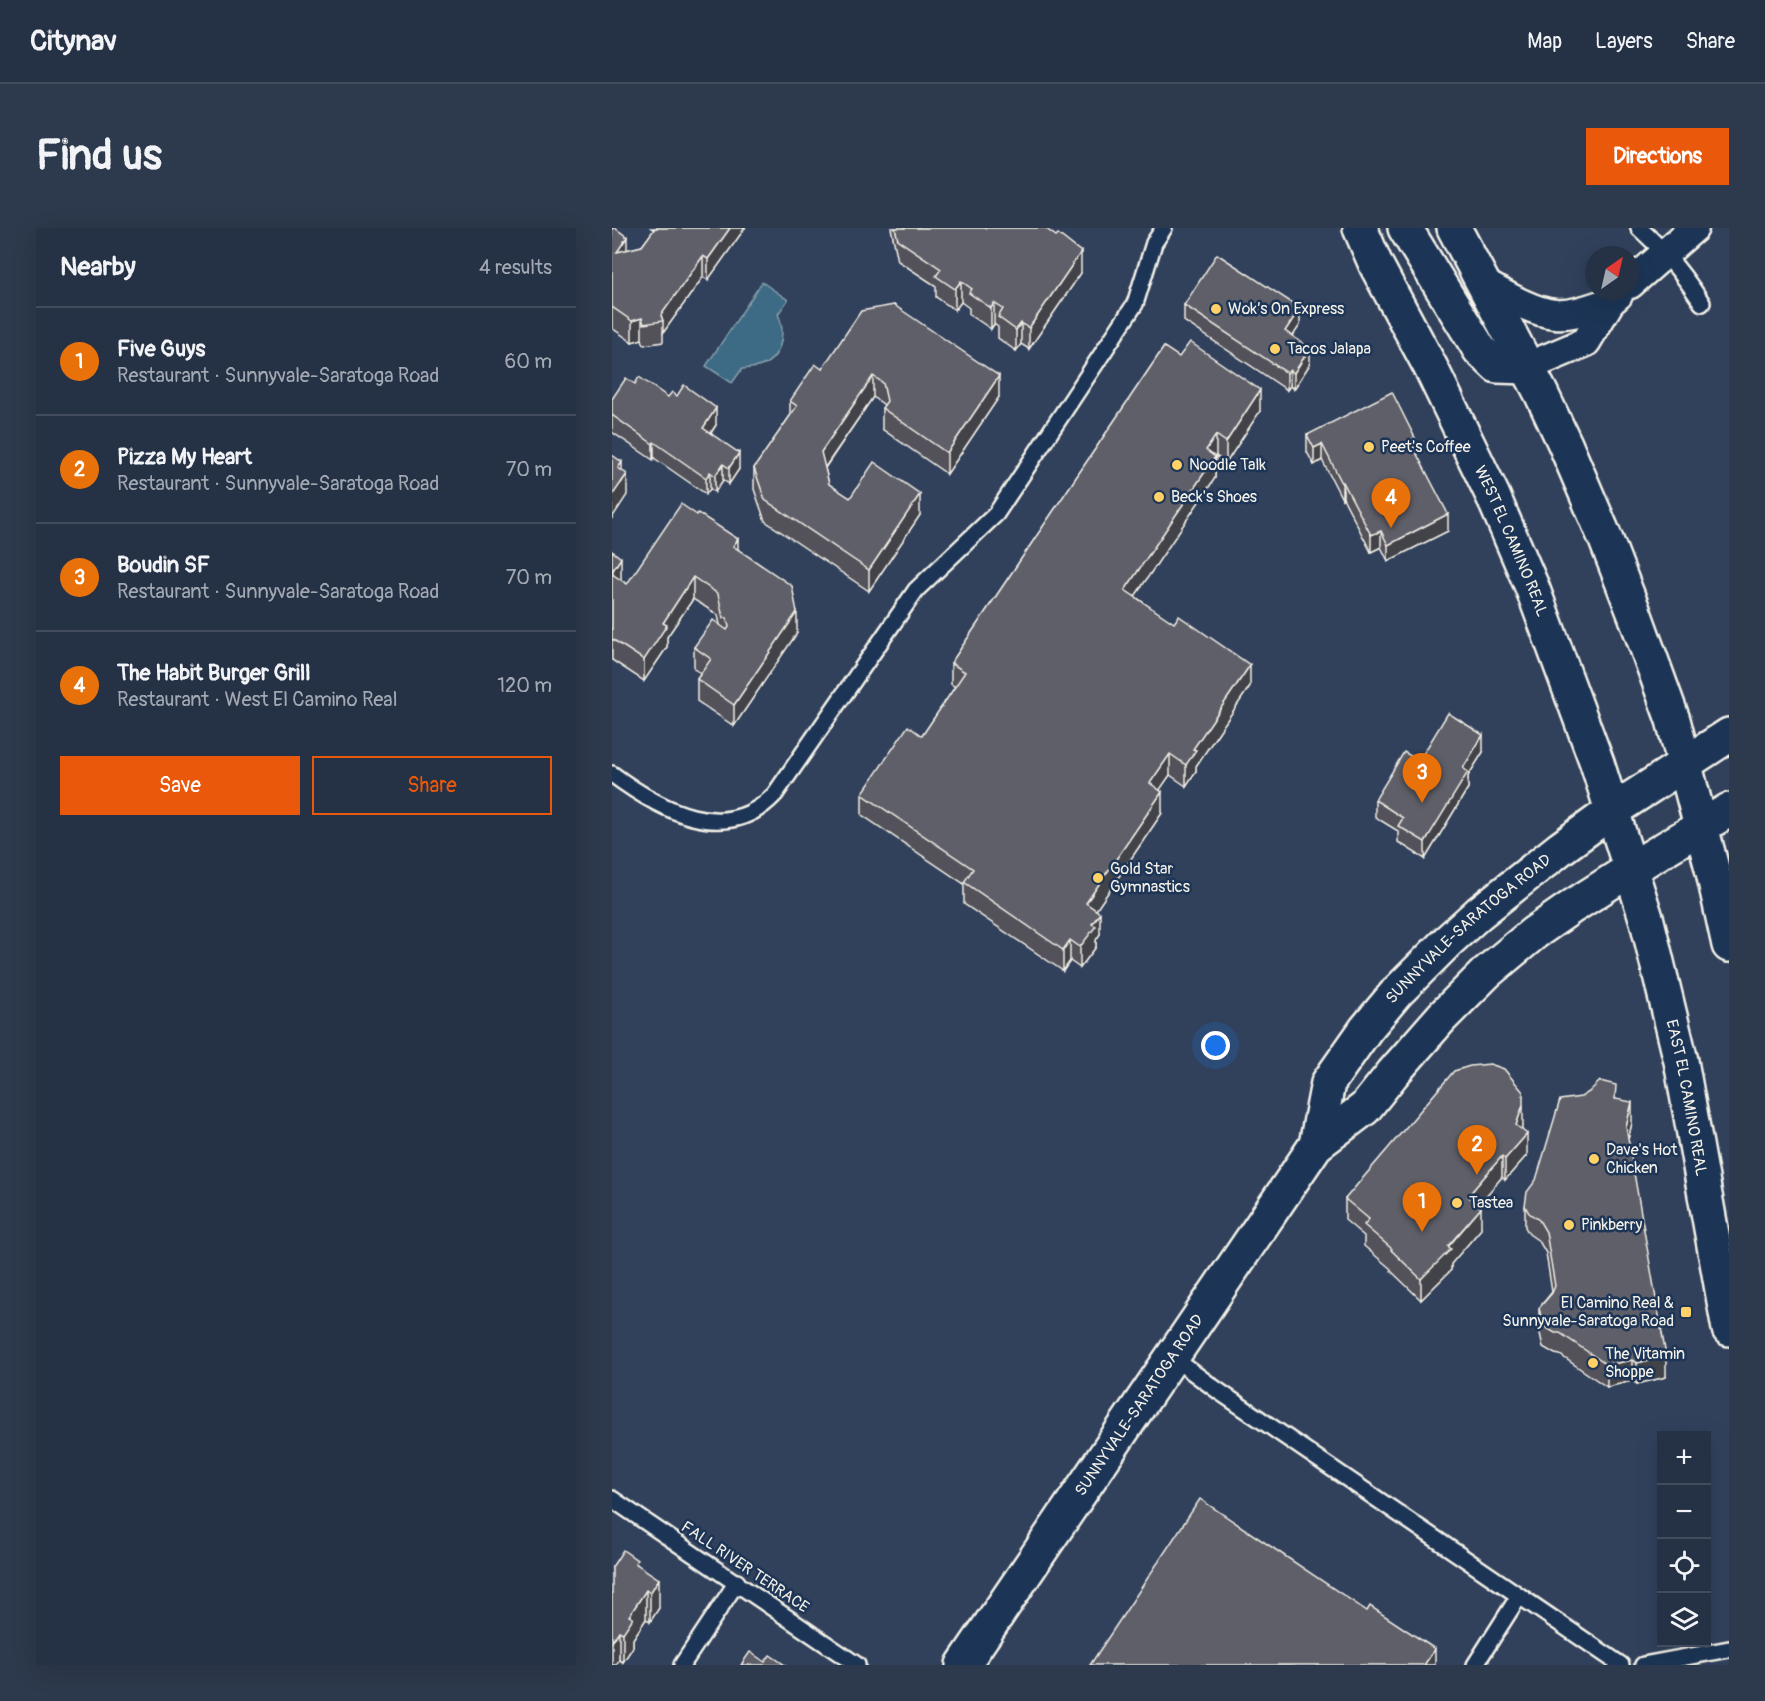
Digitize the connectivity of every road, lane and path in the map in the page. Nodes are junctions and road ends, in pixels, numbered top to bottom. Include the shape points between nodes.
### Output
1 (1164, 228) edge
2 (1360, 228) edge
3 (1405, 228) edge
4 (1454, 228) edge
5 (1639, 228) edge
6 (1694, 228) edge
7 (1665, 253) junction
8 (1639, 276) edge
9 (1483, 283) junction
10 (1602, 300) edge
11 (1615, 300) edge
12 (1702, 303) dead end
13 (1527, 367) junction
14 (1729, 735) edge
15 (1684, 764) junction
16 (612, 774) edge
17 (1729, 810) edge
18 (1612, 811) junction
19 (1701, 826) junction
20 (1631, 869) junction
21 (1729, 945) edge
22 (1316, 1145) junction
23 (1729, 1329) edge
24 (1172, 1357) junction
25 (612, 1499) edge
26 (737, 1582) junction
27 (1519, 1596) junction
28 (1729, 1649) edge
29 (1692, 1660) edge
30 (682, 1665) edge
31 (857, 1665) edge
32 (963, 1665) edge
33 (1475, 1665) edge
34 (1621, 1665) edge
35 (1644, 1665) edge

1 - 16 lane via 1154,243 1135,304 996,514 916,590 765,805 750,814 701,819 675,813 651,801
2 - 18 main road, WEST EL CAMINO REAL via 1493,496 1532,587
3 - 13 main road via 1480,350 1497,366
4 - 9 main road
5 - 7 lane
6 - 7 street
7 - 8 street
7 - 12 lane
9 - 10 street via 1526,306 1555,314 1571,313
9 - 13 main road
11 - 13 street via 1586,342
13 - 15 main road via 1606,540 1673,720
14 - 15 main road, SUNNYVALE-SARATOGA ROAD
15 - 18 main road, SUNNYVALE-SARATOGA ROAD
15 - 19 main road
17 - 19 main road, SUNNYVALE-SARATOGA ROAD
18 - 20 main road, WEST EL CAMINO REAL
18 - 22 main road, SUNNYVALE-SARATOGA ROAD via 1479,913 1397,992 1328,1083
19 - 20 main road, SUNNYVALE-SARATOGA ROAD
19 - 21 main road
20 - 22 main road, SUNNYVALE-SARATOGA ROAD via 1534,933 1486,973 1365,1108
20 - 23 main road, EAST EL CAMINO REAL via 1681,1061
22 - 24 main road, SUNNYVALE-SARATOGA ROAD
24 - 27 lane
24 - 32 main road, SUNNYVALE-SARATOGA ROAD
25 - 26 lane, FALL RIVER TERRACE
26 - 30 lane
26 - 31 lane, FALL RIVER TERRACE
27 - 33 lane
27 - 34 lane
28 - 29 lane
29 - 35 lane

